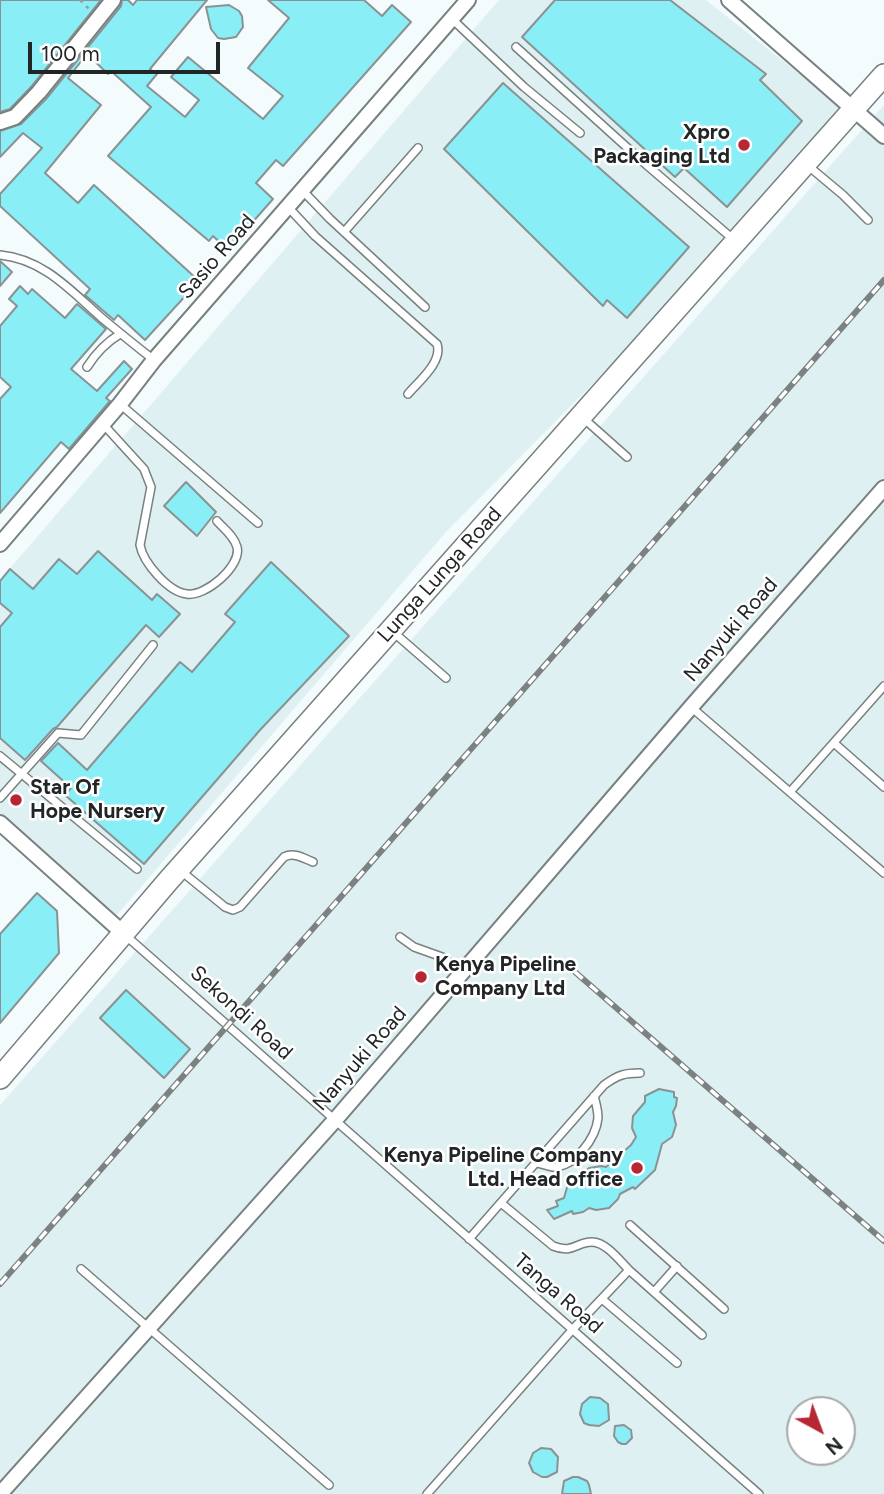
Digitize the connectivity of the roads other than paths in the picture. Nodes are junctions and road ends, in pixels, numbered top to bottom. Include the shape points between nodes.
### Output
1 (113, 0) edge
2 (468, 0) edge
3 (729, 0) edge
4 (452, 19) junction
5 (516, 47) dead end
6 (884, 75) edge
7 (853, 110) junction
8 (0, 122) edge
9 (580, 133) dead end
10 (884, 136) edge
11 (418, 148) dead end
12 (805, 164) junction
13 (302, 190) junction
14 (288, 207) junction
15 (868, 220) dead end
16 (345, 232) junction
17 (736, 242) junction
18 (0, 255) edge
19 (425, 307) dead end
20 (120, 334) junction
21 (154, 360) junction
22 (87, 367) dead end
23 (408, 394) dead end
24 (120, 404) junction
25 (581, 416) junction
26 (103, 424) junction
27 (627, 457) dead end
28 (884, 488) edge
29 (217, 522) dead end
30 (258, 523) dead end
31 (0, 544) edge
32 (391, 630) junction
33 (153, 645) dead end
34 (446, 678) dead end
35 (884, 686) edge
36 (691, 708) junction
37 (834, 743) junction
38 (0, 756) edge
39 (22, 774) junction
40 (884, 787) edge
41 (790, 792) junction
42 (0, 798) edge
43 (0, 823) edge
44 (313, 862) dead end
45 (137, 869) dead end
46 (179, 869) junction
47 (884, 873) edge
48 (123, 933) junction
49 (400, 937) dead end
50 (463, 972) junction
51 (640, 1073) dead end
52 (0, 1078) edge
53 (594, 1096) junction
54 (335, 1120) junction
55 (537, 1163) junction
56 (501, 1203) junction
57 (630, 1225) dead end
58 (469, 1239) junction
59 (677, 1266) junction
60 (82, 1269) dead end
61 (629, 1270) junction
62 (653, 1292) junction
63 (602, 1298) junction
64 (724, 1309) dead end
65 (149, 1328) junction
66 (573, 1329) junction
67 (702, 1335) dead end
68 (677, 1363) dead end
69 (329, 1485) dead end
70 (0, 1494) edge
71 (428, 1494) edge
72 (759, 1494) edge

1 - 8 street via 26,107 16,117
2 - 4 street, Sasio Road
3 - 7 street
4 - 9 lane
4 - 13 street, Sasio Road
5 - 17 lane
6 - 7 main road, Lunga Lunga Road
7 - 10 street
7 - 12 main road, Lunga Lunga Road
11 - 16 lane
12 - 15 lane
12 - 17 main road, Lunga Lunga Road
13 - 14 street, Sasio Road
13 - 16 lane
14 - 21 street, Sasio Road
14 - 23 lane via 438,344 437,360
16 - 19 lane
17 - 25 main road, Lunga Lunga Road
18 - 20 lane via 50,272
20 - 21 lane
20 - 22 lane via 108,341
21 - 24 street, Sasio Road
24 - 26 street, Sasio Road
24 - 30 lane
25 - 27 lane
25 - 32 main road, Lunga Lunga Road
26 - 29 lane via 148,477 151,487 142,554 178,592 206,589 236,562 235,542
26 - 31 street, Sasio Road
28 - 36 street, Nanyuki Road
32 - 34 lane
32 - 46 main road, Lunga Lunga Road
33 - 39 lane via 81,735 58,733
35 - 37 lane
36 - 41 lane
36 - 50 street, Nanyuki Road
37 - 40 lane
37 - 41 lane
38 - 39 lane
39 - 42 lane
39 - 45 lane
41 - 47 lane
43 - 48 street
44 - 46 lane via 289,854 233,910
46 - 48 main road, Lunga Lunga Road
48 - 52 main road, Lunga Lunga Road
48 - 54 lane, Sekondi Road
49 - 50 lane
50 - 54 street, Nanyuki Road
51 - 53 lane via 615,1077
53 - 55 lane
53 - 55 lane via 597,1125 585,1148 561,1165
54 - 58 lane, Tanga Road
54 - 65 street, Nanyuki Road
55 - 56 lane
56 - 58 lane
56 - 61 lane via 553,1245 563,1250 593,1242 606,1247
57 - 59 lane
58 - 66 lane, Tanga Road
59 - 62 lane
59 - 64 lane
60 - 65 lane
61 - 62 lane
61 - 63 lane
62 - 67 lane
63 - 66 lane
63 - 68 lane
65 - 69 lane
65 - 70 street, Nanyuki Road
66 - 71 lane
66 - 72 lane, Tanga Road

